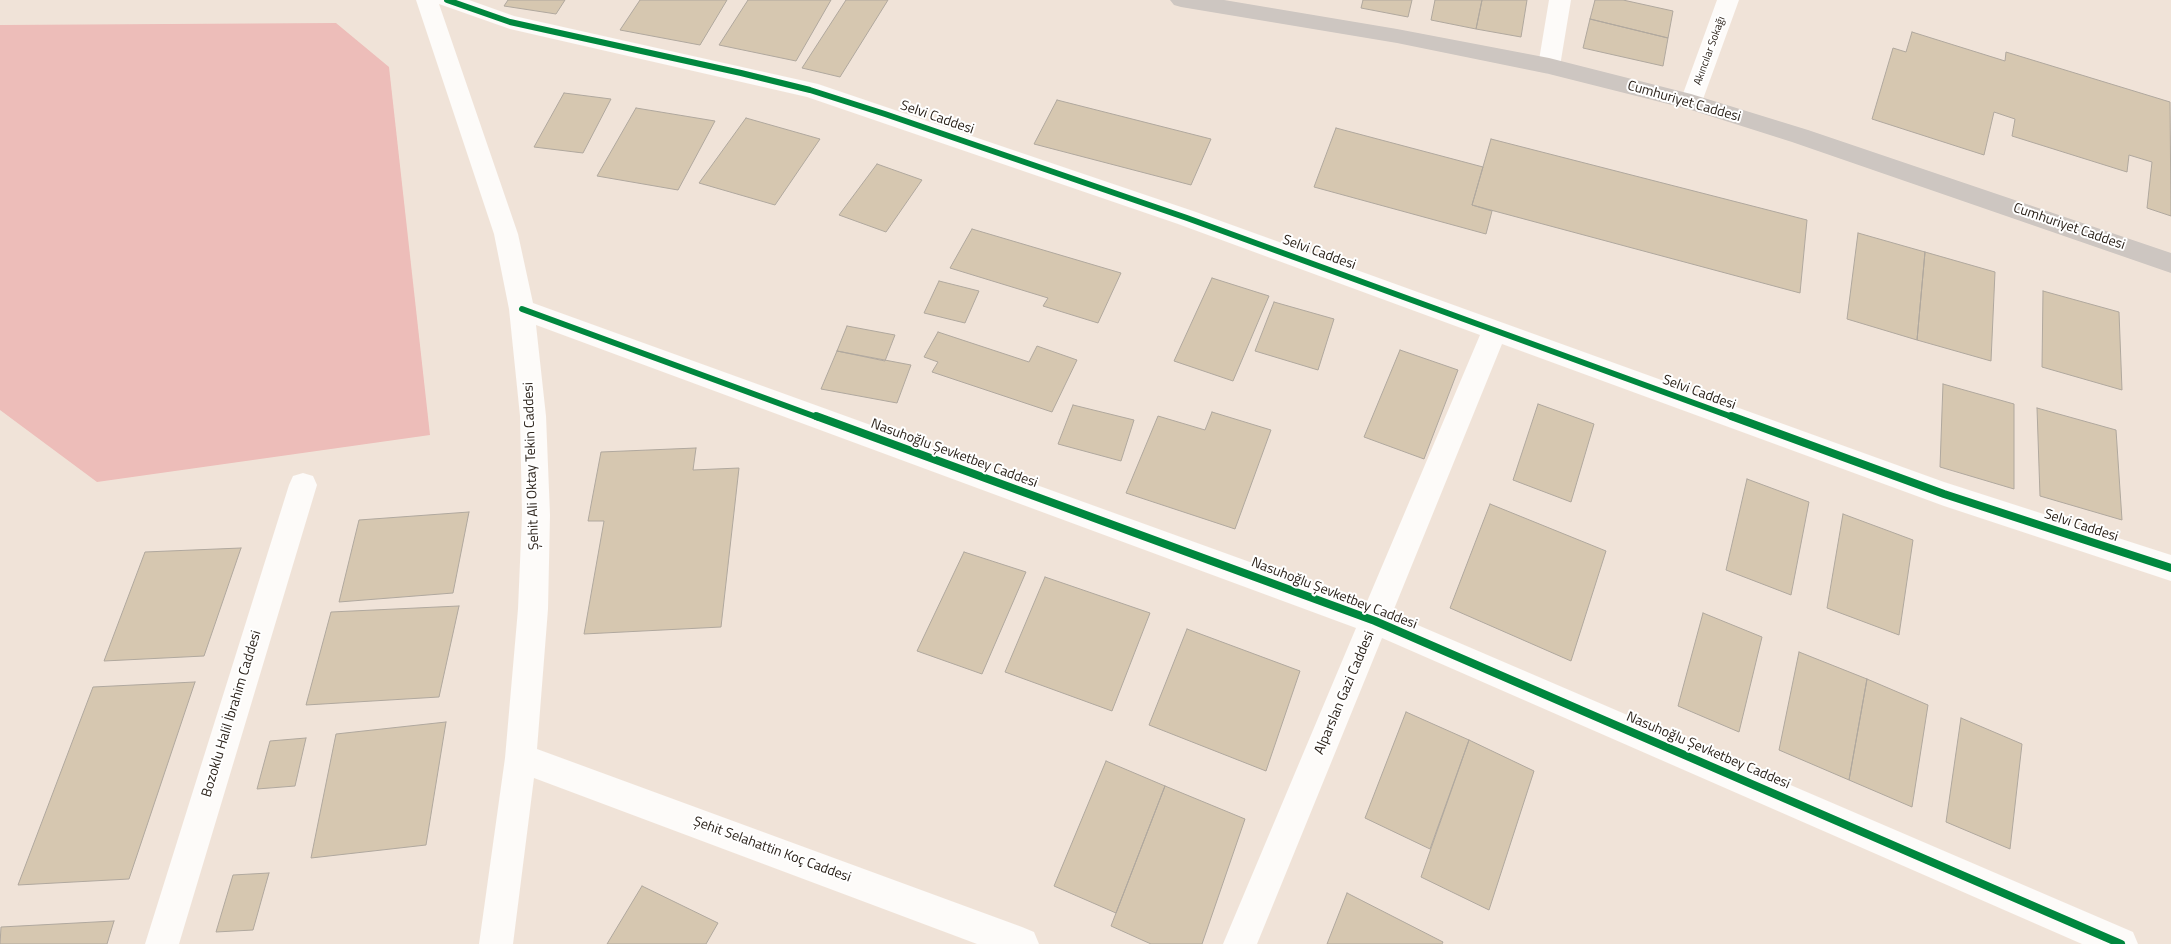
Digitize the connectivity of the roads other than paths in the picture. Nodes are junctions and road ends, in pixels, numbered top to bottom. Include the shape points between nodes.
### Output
1 (427, 0) edge
2 (447, 0) edge
3 (1181, 0) edge
4 (1560, 0) edge
5 (1728, 0) edge
6 (1252, 6) edge
7 (1549, 66) junction
8 (1691, 102) junction
9 (2171, 263) edge
10 (522, 309) junction
11 (1495, 330) junction
12 (302, 485) dead end
13 (2171, 568) edge
14 (1375, 621) junction
15 (521, 758) junction
16 (162, 944) edge
17 (496, 944) edge
18 (1022, 944) edge
19 (1240, 944) edge
20 (2121, 944) edge

1 - 10 street, Şehit Ali Oktay Tekin Caddesi via 506,234
2 - 11 street, Selvi Caddesi via 510,22 810,90 1187,218
3 - 6 main road, Cumhuriyet Caddesi
4 - 7 street
5 - 8 street, Akıncılar Sokağı
6 - 7 main road, Cumhuriyet Caddesi
7 - 8 main road, Cumhuriyet Caddesi
8 - 9 main road, Cumhuriyet Caddesi
10 - 14 street, Nasuhoğlu Şevketbey Caddesi
10 - 15 street, Şehit Ali Oktay Tekin Caddesi via 533,416 536,515 533,609
11 - 13 street, Selvi Caddesi via 1944,494
11 - 14 street, Alparslan Gazi Caddesi
12 - 16 street, Bozoklu Halil İbrahim Caddesi
14 - 19 street, Alparslan Gazi Caddesi
14 - 20 street, Nasuhoğlu Şevketbey Caddesi
15 - 17 street, Şehit Ali Oktay Tekin Caddesi
15 - 18 street, Şehit Selahattin Koç Caddesi

